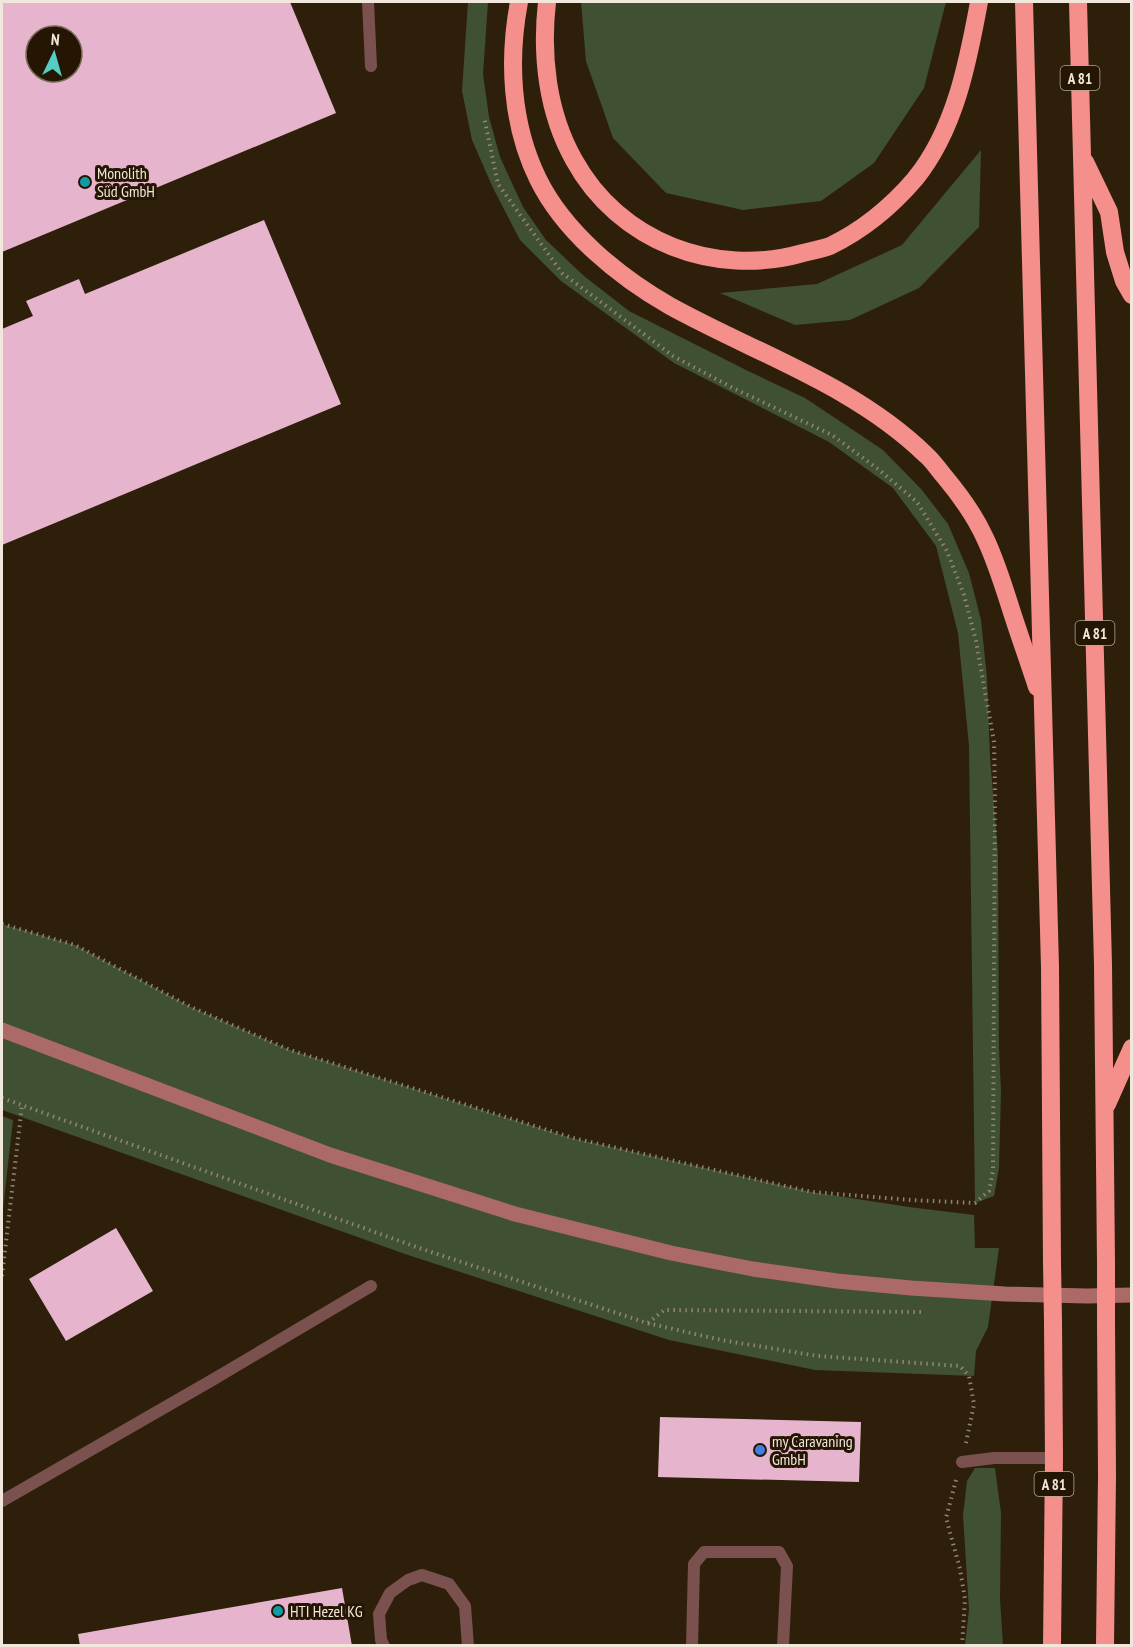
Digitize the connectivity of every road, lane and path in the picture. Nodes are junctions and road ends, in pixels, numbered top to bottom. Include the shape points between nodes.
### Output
1 (368, 2) edge
2 (519, 2) edge
3 (547, 2) edge
4 (978, 2) edge
5 (1024, 2) edge
6 (1078, 2) edge
7 (371, 66) dead end
8 (484, 117) dead end
9 (1082, 155) junction
10 (1131, 295) edge
11 (1044, 706) junction
12 (2, 924) edge
13 (2, 1030) edge
14 (1131, 1048) edge
15 (2, 1098) edge
16 (22, 1105) junction
17 (1104, 1111) junction
18 (2, 1276) edge
19 (371, 1286) dead end
20 (1131, 1295) edge
21 (931, 1312) dead end
22 (647, 1323) junction
23 (1054, 1458) junction
24 (962, 1462) junction
25 (2, 1501) edge
26 (384, 1646) edge
27 (468, 1646) edge
28 (692, 1646) edge
29 (783, 1646) edge
30 (962, 1646) edge
31 (1052, 1646) edge
32 (1105, 1646) edge

1 - 7 lane
2 - 11 highway via 513,78 517,114 538,180 564,221 637,284 670,305 855,400 928,456 960,495 984,536 1000,572
3 - 4 highway via 545,49 552,106 574,161 595,191 650,237 687,252 753,262 828,246 886,209 915,178 950,117
5 - 11 highway, A 81
6 - 9 highway, A 81
8 - 12 path via 498,184 562,273 673,356 832,435 917,502 947,550 976,641 994,742 993,1171 989,1191 975,1203 812,1192 573,1138 290,1050 191,1007 75,945
9 - 10 highway via 1109,212 1115,252
9 - 17 highway, A 81
11 - 23 highway, A 81, bridge
13 - 20 street via 330,1155 515,1214 671,1253 753,1269 911,1288 1005,1294
14 - 17 highway
15 - 16 path
16 - 18 path
16 - 22 path via 419,1248
17 - 32 highway, A 81, bridge
19 - 25 lane
21 - 22 path via 664,1310
22 - 24 path via 818,1356 960,1366 969,1376 974,1404
23 - 24 lane
23 - 31 highway, A 81
24 - 30 path via 946,1518 965,1599
26 - 27 lane via 380,1614 390,1593 422,1575 449,1584 465,1606
28 - 29 lane via 694,1564 704,1552 779,1552 787,1566

